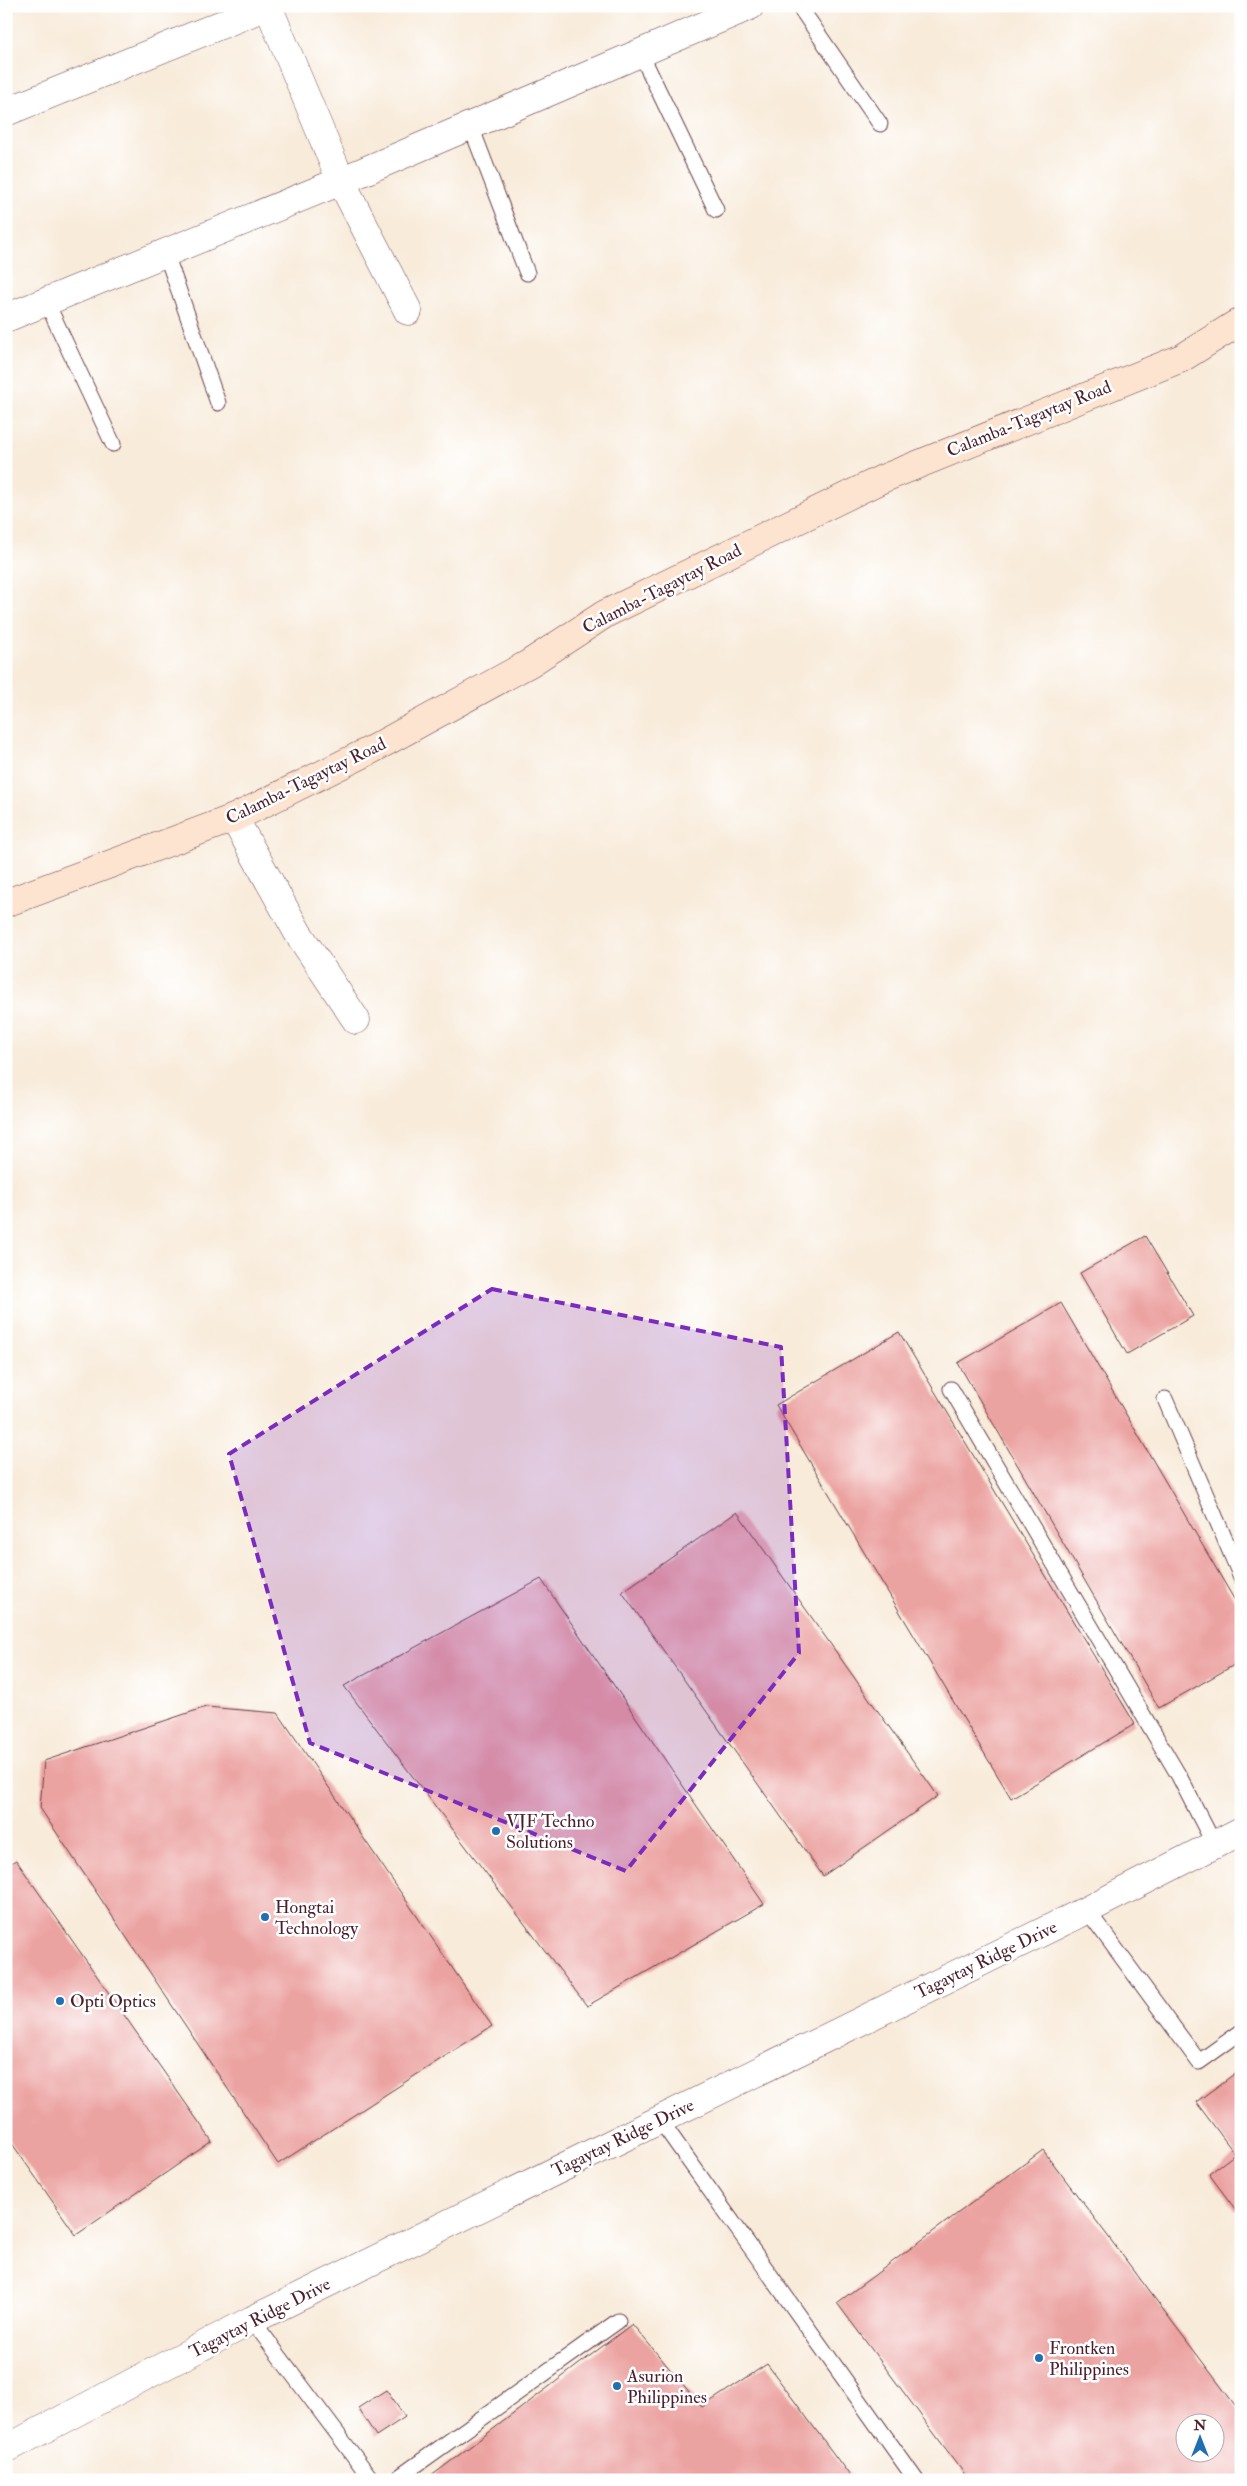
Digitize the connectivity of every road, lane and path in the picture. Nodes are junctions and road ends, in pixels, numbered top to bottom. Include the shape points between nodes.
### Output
1 (268, 6) edge
2 (750, 6) edge
3 (800, 6) edge
4 (640, 52) junction
5 (6, 112) edge
6 (470, 124) junction
7 (880, 124) dead end
8 (341, 180) junction
9 (716, 210) dead end
10 (165, 251) junction
11 (527, 274) dead end
12 (46, 301) junction
13 (408, 311) dead end
14 (6, 318) edge
15 (1241, 322) edge
16 (218, 404) dead end
17 (113, 444) dead end
18 (234, 818) junction
19 (6, 903) edge
20 (356, 1020) dead end
21 (951, 1389) dead end
22 (1165, 1399) dead end
23 (1241, 1577) edge
24 (1241, 1831) edge
25 (1214, 1844) junction
26 (1088, 1910) junction
27 (1241, 2032) edge
28 (660, 2120) junction
29 (252, 2320) junction
30 (618, 2321) dead end
31 (6, 2449) edge
32 (372, 2480) edge
33 (395, 2480) edge
34 (916, 2480) edge

1 - 5 street
1 - 8 street
2 - 4 street
3 - 7 lane
4 - 6 street
4 - 9 lane
6 - 8 street
6 - 11 lane
8 - 10 street
8 - 13 street
10 - 12 street
10 - 16 lane
12 - 14 street
12 - 17 lane
15 - 18 main road, Calamba-Tagaytay Road via 1182,358 882,479 614,610 505,677
18 - 19 main road, Calamba-Tagaytay Road
18 - 20 street via 298,934
21 - 25 lane via 1179,1776
22 - 23 lane
24 - 25 street, Tagaytay Ridge Drive
25 - 26 street, Tagaytay Ridge Drive
26 - 27 lane via 1199,2062
26 - 28 street, Tagaytay Ridge Drive
28 - 29 street, Tagaytay Ridge Drive
28 - 34 lane
29 - 31 street, Tagaytay Ridge Drive
29 - 32 lane
30 - 33 lane

